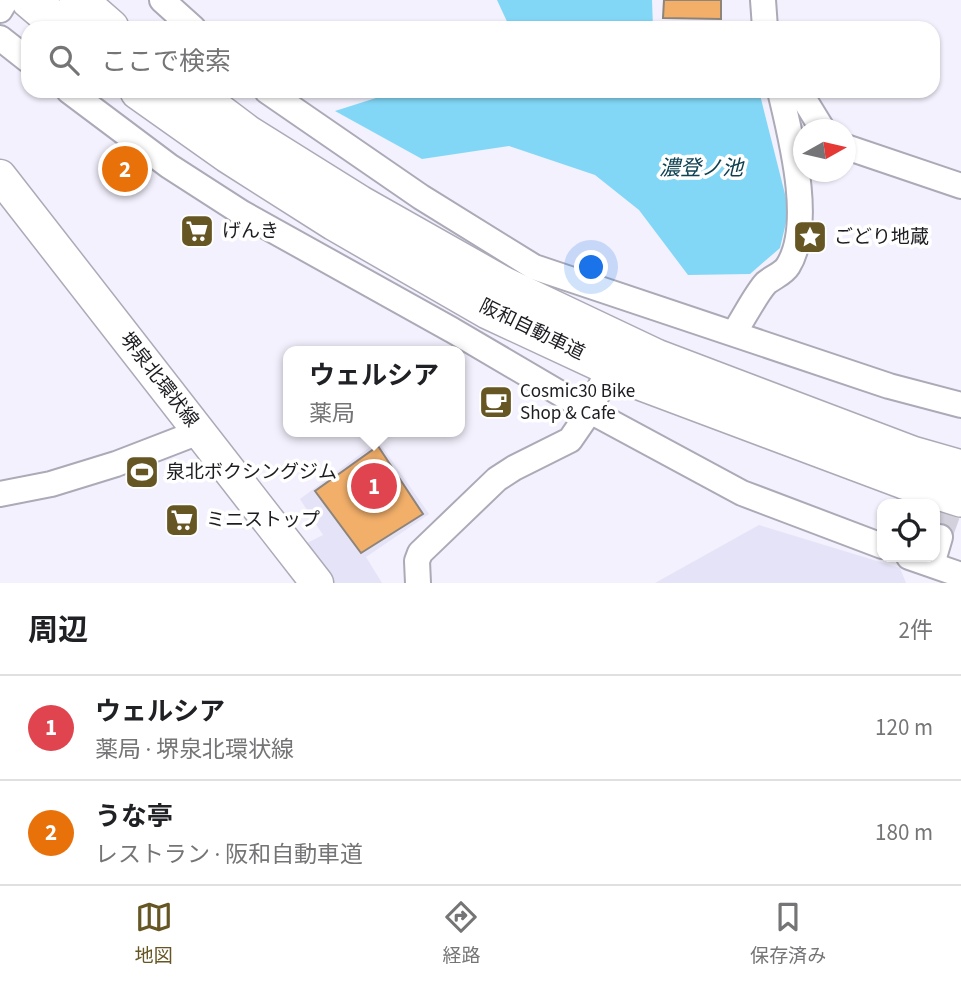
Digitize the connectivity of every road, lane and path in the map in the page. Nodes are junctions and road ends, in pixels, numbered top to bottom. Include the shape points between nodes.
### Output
1 (6, 0) edge
2 (30, 0) edge
3 (78, 0) edge
4 (162, 0) edge
5 (763, 0) edge
6 (0, 10) edge
7 (55, 21) edge
8 (102, 21) edge
9 (185, 21) edge
10 (764, 21) edge
11 (0, 38) edge
12 (21, 54) edge
13 (78, 98) edge
14 (149, 98) edge
15 (199, 98) edge
16 (277, 98) edge
17 (782, 98) edge
18 (803, 98) edge
19 (816, 119) edge
20 (856, 151) edge
21 (0, 176) edge
22 (961, 186) edge
23 (640, 302) junction
24 (628, 325) dead end
25 (734, 333) junction
26 (602, 383) dead end
27 (961, 405) edge
28 (590, 411) junction
29 (199, 432) junction
30 (961, 469) edge
31 (0, 494) edge
32 (961, 498) edge
33 (877, 544) edge
34 (940, 561) edge
35 (961, 575) edge
36 (317, 583) edge
37 (418, 583) edge

1 - 6 street
2 - 7 highway
3 - 8 highway
4 - 9 street
5 - 10 street
11 - 12 street
13 - 28 street via 169,166 242,213
14 - 32 highway, 阪和自動車道 via 229,155 488,310 645,383 904,481
15 - 30 highway, 阪和自動車道 via 247,134 359,204 505,286 656,358
16 - 23 street via 421,197 534,267
17 - 25 street via 802,211 798,244 787,268 765,284
18 - 19 street
20 - 22 street
21 - 29 main road, 堺泉北環状線
23 - 24 street
23 - 25 street
25 - 27 street via 889,386
26 - 28 street
28 - 33 street via 742,494
28 - 37 street via 570,440 497,479 420,553
29 - 31 street via 116,464
29 - 36 main road, 堺泉北環状線
34 - 35 street

